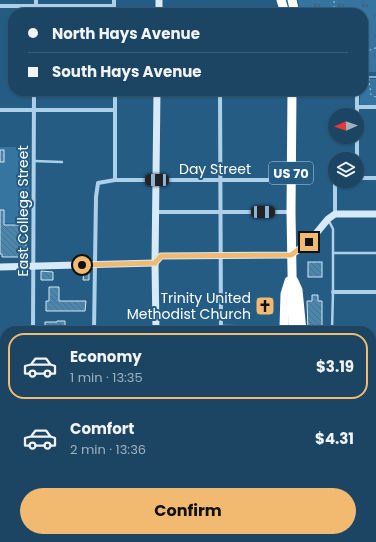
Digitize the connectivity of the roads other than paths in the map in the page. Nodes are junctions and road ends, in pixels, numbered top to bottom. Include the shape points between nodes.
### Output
1 (36, 0) edge
2 (114, 0) edge
3 (0, 6) edge
4 (36, 6) junction
5 (79, 6) joint
6 (101, 6) joint
7 (114, 6) joint
8 (34, 96) edge
9 (115, 96) edge
10 (157, 96) edge
11 (220, 96) edge
12 (292, 96) edge
13 (357, 96) edge
14 (357, 106) joint
15 (376, 107) edge
16 (0, 110) edge
17 (33, 110) junction
18 (115, 110) junction
19 (34, 161) junction
20 (62, 162) dead end
21 (364, 178) edge
22 (376, 178) edge
23 (115, 180) junction
24 (157, 180) junction
25 (220, 180) junction
26 (291, 180) junction
27 (336, 188) edge
28 (156, 212) junction
29 (220, 212) junction
30 (291, 212) junction
31 (335, 214) junction
32 (376, 214) edge
33 (328, 219) junction
34 (333, 253) junction
35 (376, 253) edge
36 (291, 255) junction
37 (220, 256) junction
38 (155, 263) junction
39 (95, 265) junction
40 (34, 266) junction
41 (0, 267) edge
42 (292, 274) junction
43 (334, 292) junction
44 (376, 292) edge
45 (33, 326) edge
46 (94, 326) edge
47 (156, 326) edge
48 (221, 326) edge
49 (284, 326) edge
50 (293, 326) edge
51 (302, 326) edge
52 (332, 326) edge

1 - 4 street
2 - 7 street
3 - 4 street
4 - 5 street
5 - 6 street
6 - 7 street
8 - 17 street, East College Street
9 - 18 street
10 - 24 street
11 - 25 street
12 - 26 highway, US 70
13 - 14 street
14 - 15 street
16 - 17 street
17 - 18 street
17 - 19 street, East College Street
18 - 23 street
19 - 20 lane
19 - 40 street, East College Street
21 - 22 street
23 - 24 street, Day Street
23 - 39 street, Day Street via 98,183
24 - 25 street, Day Street
24 - 28 street
25 - 26 street, Day Street
25 - 29 street
26 - 30 highway, US 70
27 - 31 street
28 - 29 street
28 - 38 street
29 - 30 street
29 - 37 street
30 - 36 highway, US 70
31 - 32 street
31 - 33 street
33 - 34 lane via 332,229
33 - 36 street via 309,242
34 - 35 lane
34 - 43 lane
36 - 37 street
36 - 42 highway, US 70
37 - 38 street via 161,256
37 - 48 street
38 - 39 street
38 - 47 street
39 - 40 street
39 - 46 street
40 - 41 street
40 - 45 street, East College Street
42 - 49 highway via 285,294
42 - 50 highway, US 70
42 - 51 highway via 298,290
43 - 44 street
43 - 52 lane

